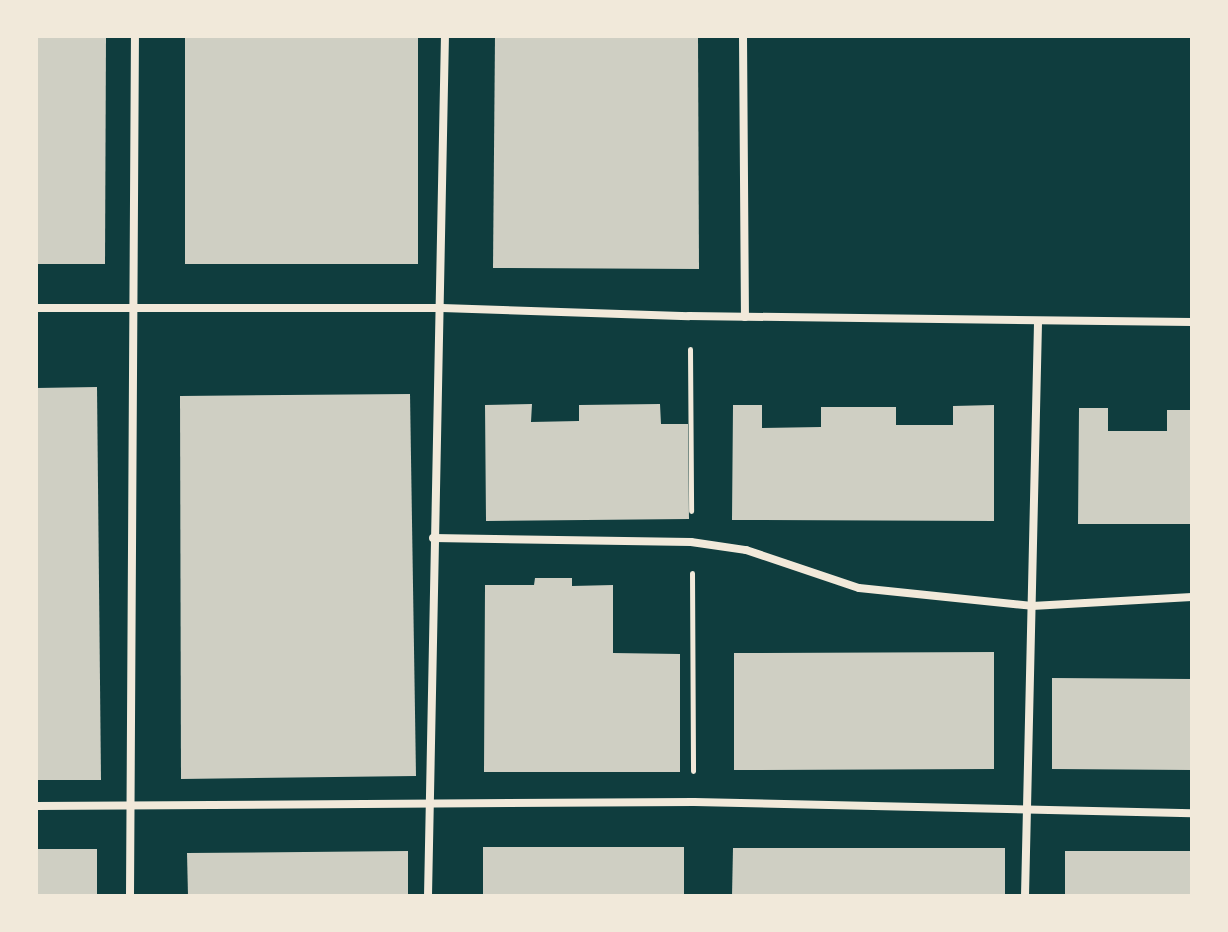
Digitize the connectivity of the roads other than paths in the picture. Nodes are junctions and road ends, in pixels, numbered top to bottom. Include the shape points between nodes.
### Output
1 (135, 36) edge
2 (445, 36) edge
3 (743, 36) edge
4 (36, 308) edge
5 (136, 308) junction
6 (442, 308) junction
7 (745, 317) junction
8 (1038, 322) junction
9 (1192, 322) edge
10 (433, 538) junction
11 (1192, 597) edge
12 (1032, 606) junction
13 (130, 803) junction
14 (426, 804) junction
15 (36, 806) edge
16 (1026, 813) junction
17 (1192, 813) edge
18 (130, 896) edge
19 (428, 896) edge
20 (1025, 896) edge

1 - 5 street
2 - 6 street
3 - 7 street
4 - 5 street
5 - 6 street
5 - 13 street
6 - 7 street
6 - 10 street
7 - 8 street
8 - 9 street
8 - 12 street
10 - 12 street via 691,542 746,550 859,588
10 - 14 street
11 - 12 street
12 - 16 street
13 - 14 street
13 - 15 street
13 - 18 street
14 - 16 street via 694,802
14 - 19 street
16 - 17 street
16 - 20 street

